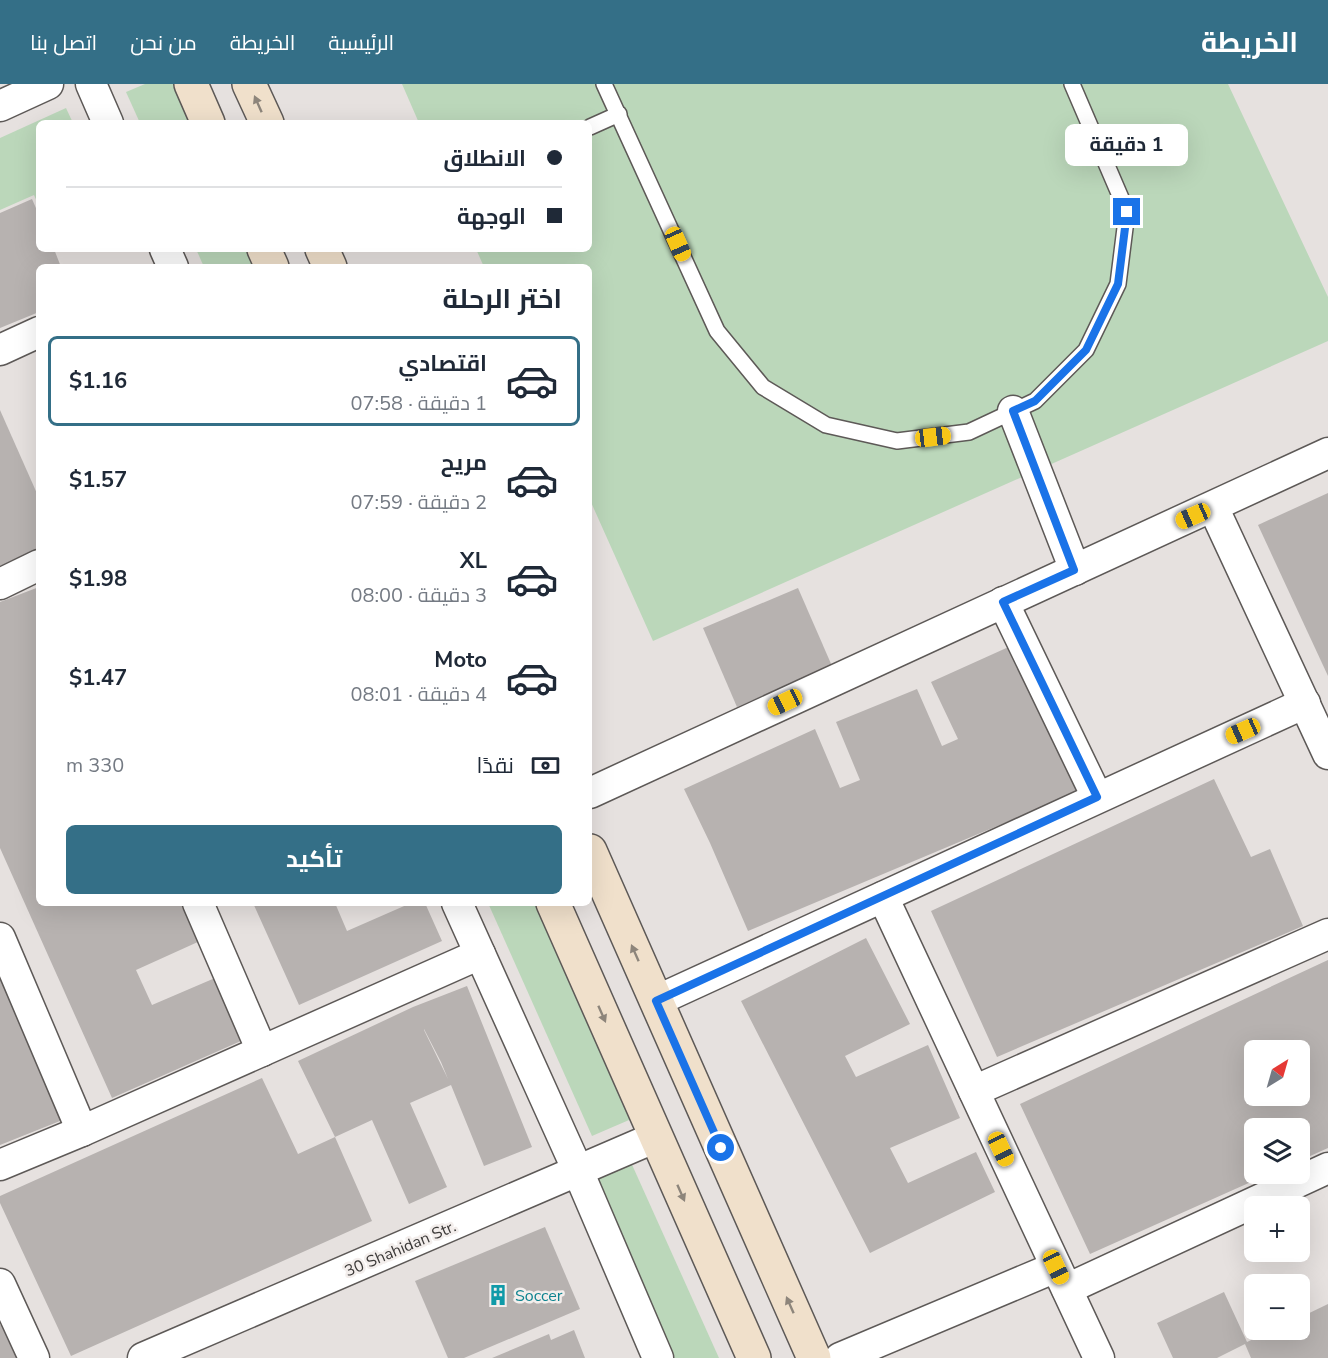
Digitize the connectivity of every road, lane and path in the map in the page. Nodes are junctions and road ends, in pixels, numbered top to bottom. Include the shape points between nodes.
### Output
1 (48, 84) edge
2 (91, 84) edge
3 (191, 84) edge
4 (249, 84) edge
5 (604, 84) edge
6 (1072, 84) edge
7 (0, 106) edge
8 (619, 114) junction
9 (107, 120) edge
10 (207, 120) edge
11 (266, 120) edge
12 (592, 126) edge
13 (36, 333) edge
14 (0, 350) edge
15 (1013, 411) junction
16 (1328, 453) edge
17 (1213, 507) junction
18 (36, 566) edge
19 (1074, 570) junction
20 (0, 584) edge
21 (1003, 602) junction
22 (1305, 703) junction
23 (1328, 754) edge
24 (592, 792) edge
25 (1097, 797) junction
26 (592, 857) edge
27 (883, 897) junction
28 (199, 906) edge
29 (458, 906) edge
30 (554, 906) edge
31 (1328, 934) edge
32 (0, 940) edge
33 (480, 954) junction
34 (656, 1001) junction
35 (262, 1051) junction
36 (974, 1091) junction
37 (82, 1131) junction
38 (656, 1137) junction
39 (0, 1166) edge
40 (1328, 1168) edge
41 (578, 1171) junction
42 (1061, 1278) junction
43 (0, 1284) edge
44 (34, 1358) edge
45 (143, 1358) edge
46 (658, 1358) edge
47 (754, 1358) edge
48 (814, 1358) edge
49 (840, 1358) edge
50 (1099, 1358) edge

1 - 7 street
2 - 9 street
3 - 10 main road
11 -> 4 main road
5 - 8 lane
6 - 15 lane via 1127,212 1118,284 1086,350 1035,401
8 - 12 lane
8 - 15 lane via 717,331 763,387 826,425 897,441 969,432
13 - 14 street
15 - 19 street
16 - 17 street
17 - 19 street
17 - 22 street
18 - 20 street
19 - 21 street
21 - 24 street
21 - 25 street
22 - 23 street
22 - 25 street
25 - 27 street
34 -> 26 main road
27 - 34 street
27 - 36 street
28 - 35 street
29 - 33 street
30 -> 38 main road
31 - 36 street
32 - 37 street
33 - 35 street
33 - 41 street
48 -> 34 main road
35 - 37 street
36 - 42 street
37 - 39 street
38 - 41 street, 30 Shahidan Str.
38 -> 47 main road
40 - 42 street
41 - 45 street, 30 Shahidan Str.
41 - 46 street
42 - 49 street
42 - 50 street
43 - 44 street

